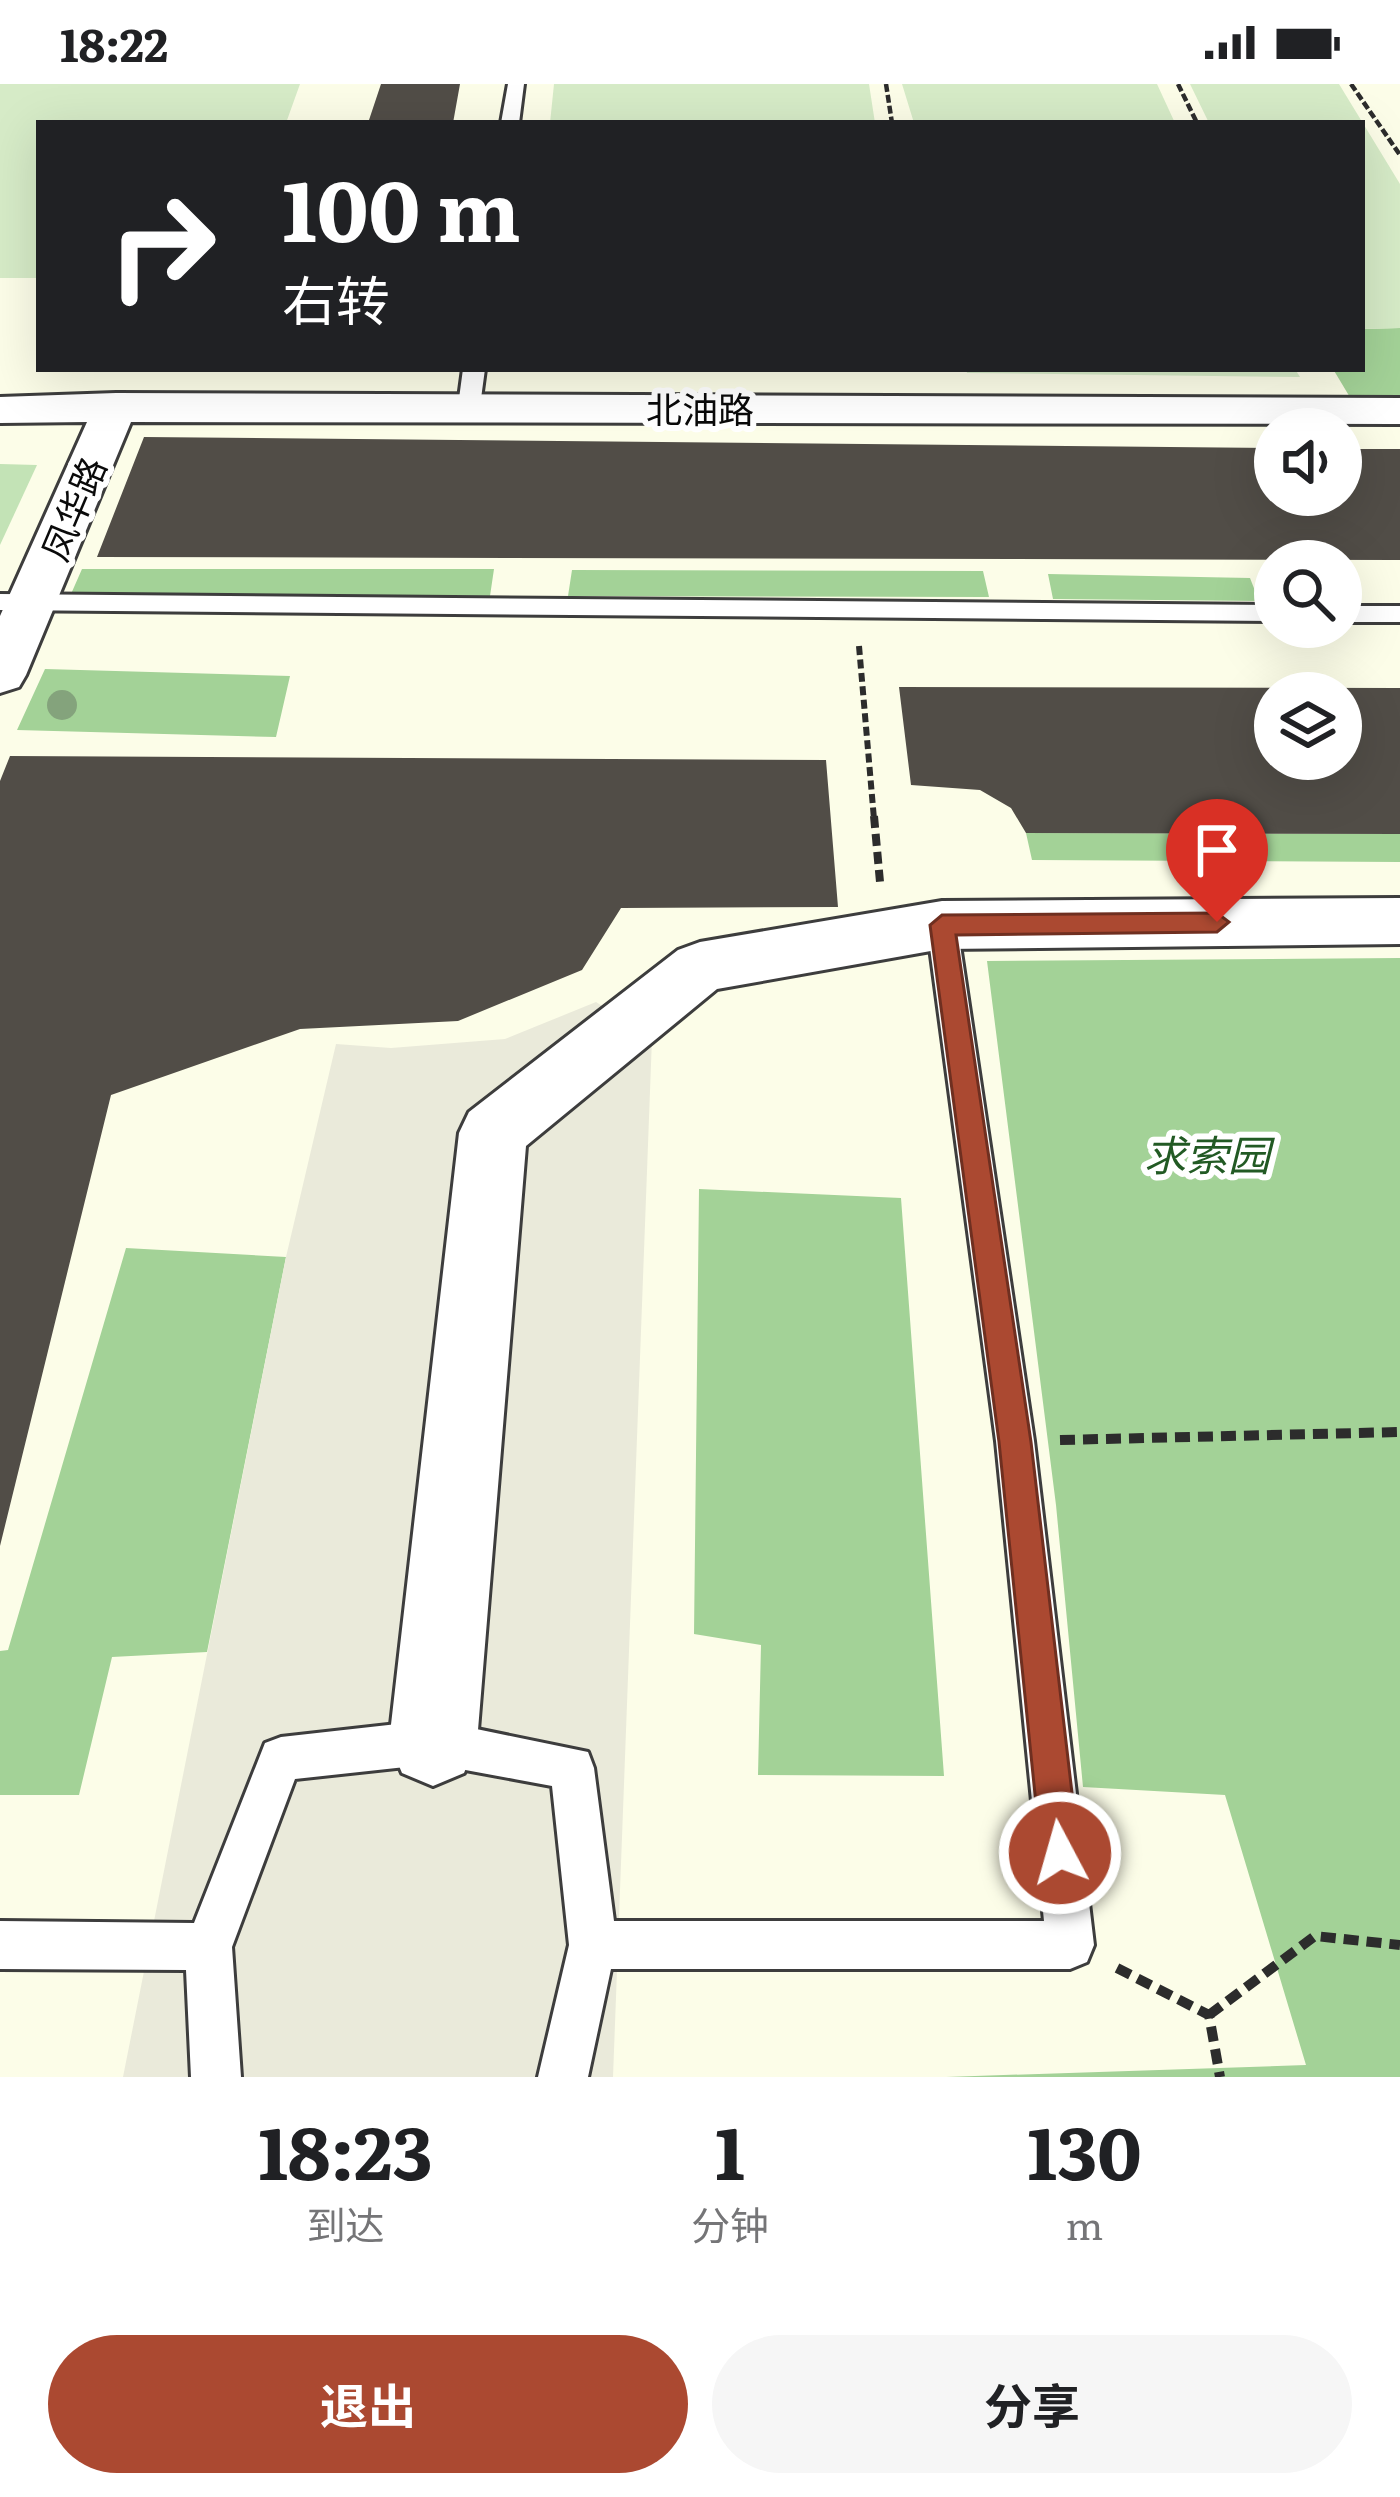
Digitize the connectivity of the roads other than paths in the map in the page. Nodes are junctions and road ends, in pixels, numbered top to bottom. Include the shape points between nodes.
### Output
1 (516, 84) edge
2 (510, 120) edge
3 (471, 388) edge
4 (116, 406) junction
5 (1400, 411) edge
6 (2, 414) edge
7 (16, 602) edge
8 (1254, 613) edge
9 (1362, 614) edge
10 (1400, 614) edge
11 (0, 675) edge
12 (1400, 921) edge
13 (913, 931) junction
14 (433, 1742) junction
15 (0, 1945) edge
16 (593, 1946) junction
17 (208, 1947) junction
18 (215, 2077) edge
19 (563, 2077) edge

1 - 2 lane
3 - 4 street, 北油路
3 - 5 street, 北油路
4 - 6 street, 北油路
4 - 7 street, 凤华路
7 - 8 lane
7 - 11 street, 凤华路
9 - 10 lane
12 - 13 street
13 - 14 street via 700,967 493,1133
13 - 16 lane via 1015,1442 1070,1945
14 - 16 lane via 572,1768
14 - 17 lane via 280,1759
15 - 17 lane
16 - 19 lane
17 - 18 lane

